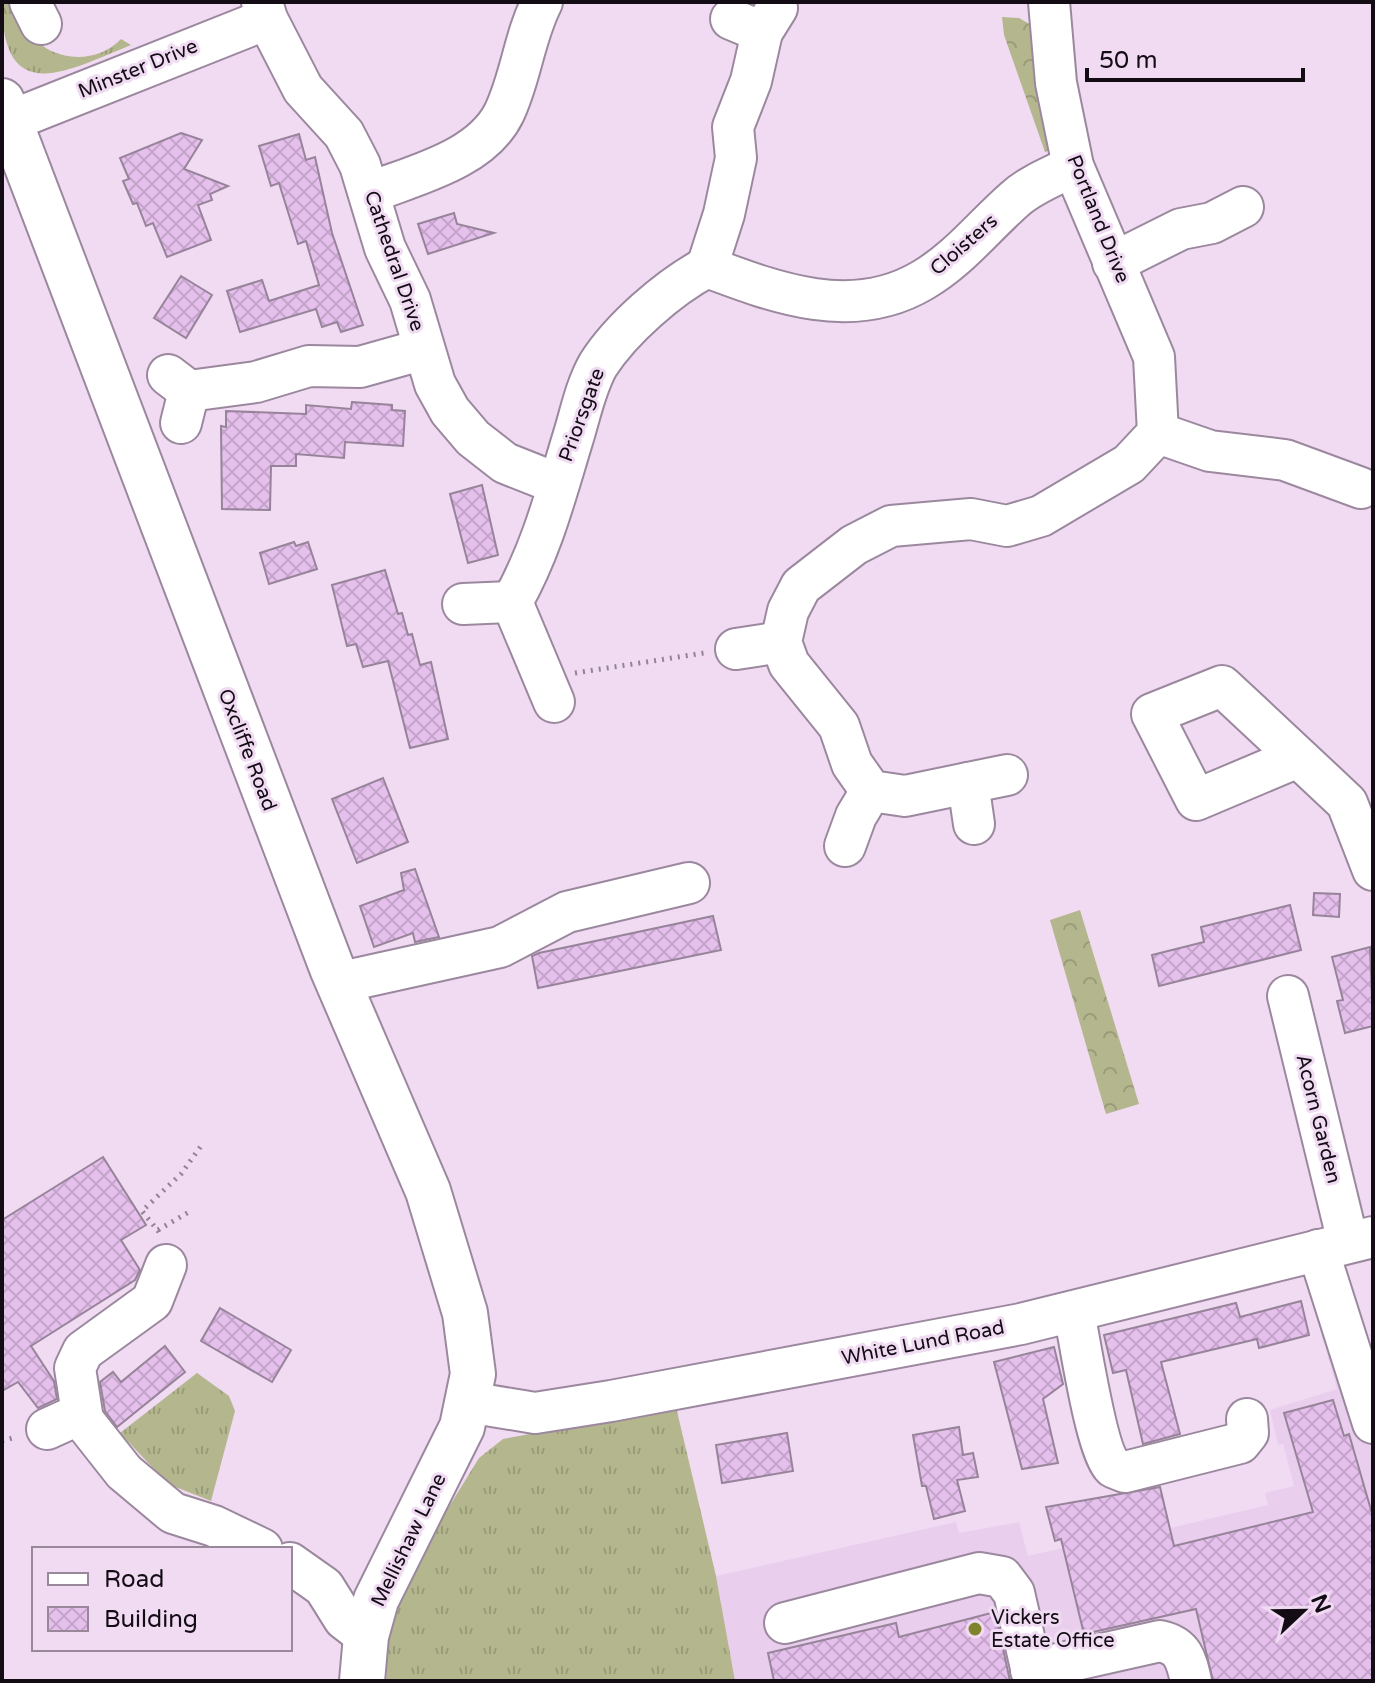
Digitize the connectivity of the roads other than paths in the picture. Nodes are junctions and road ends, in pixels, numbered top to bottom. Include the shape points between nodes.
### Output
1 (1049, 2) edge
2 (535, 5) edge
3 (264, 10) edge
4 (757, 20) dead end
5 (6, 111) edge
6 (1073, 166) junction
7 (369, 193) junction
8 (1250, 200) dead end
9 (1113, 263) junction
10 (707, 267) junction
11 (424, 349) junction
12 (179, 397) dead end
13 (1158, 433) junction
14 (558, 484) junction
15 (1369, 489) edge
16 (512, 602) junction
17 (463, 604) dead end
18 (781, 642) junction
19 (736, 649) road end
20 (556, 684) road end
21 (1298, 757) dead end
22 (1007, 775) dead end
23 (968, 783) junction
24 (871, 791) junction
25 (1360, 797) edge
26 (974, 824) dead end
27 (842, 834) dead end
28 (1373, 870) edge
29 (689, 883) dead end
30 (337, 983) junction
31 (1287, 990) dead end
32 (1346, 1243) edge
33 (162, 1247) road end
34 (1074, 1312) junction
35 (468, 1402) junction
36 (1247, 1419) dead end
37 (1373, 1423) edge
38 (258, 1547) edge
39 (292, 1564) edge
40 (785, 1623) dead end
41 (366, 1636) junction
42 (1033, 1675) edge
43 (362, 1681) edge
44 (1191, 1681) edge

1 - 6 street, Portland Drive via 1056,83
2 - 7 street via 504,114 484,141 454,159
3 - 5 street, Minster Drive
3 - 7 street, Cathedral Drive via 303,89 344,134
4 - 10 street via 751,81 733,127 736,158
5 - 30 main road, Oxcliffe Road
6 - 9 street, Portland Drive
6 - 10 street, Cloisters via 1017,197 922,281 870,298 818,302
7 - 11 street, Cathedral Drive
8 - 9 street via 1212,223 1181,229
9 - 13 street, Portland Drive via 1154,357
10 - 14 street, Priorsgate via 685,279 621,335 597,367
11 - 12 street via 360,367 309,366
11 - 14 street, Cathedral Drive via 435,384 473,438 505,463
13 - 15 street via 1210,451 1285,460
13 - 18 street via 1129,464 1041,516 1007,526 971,519 891,526 854,545 801,586
14 - 16 street, Priorsgate via 535,561
16 - 17 street
16 - 20 street
18 - 19 street
18 - 24 street via 789,664 839,726 852,764
21 - 25 street
22 - 23 street
23 - 24 street via 905,796
23 - 26 street
24 - 27 street
25 - 28 street
29 - 30 street via 567,912 500,947
30 - 35 main road, Oxcliffe Road via 428,1191 471,1344
31 - 32 street, Acorn Garden
32 - 34 street, White Lund Road
32 - 37 street, Acorn Garden
33 - 38 street via 152,1301 83,1351 65,1424 173,1513
34 - 35 street, White Lund Road via 535,1413
34 - 36 street via 1095,1421 1112,1466 1125,1472 1240,1443 1248,1433
35 - 41 main road, Mellishaw Lane via 451,1455 376,1600
39 - 41 street via 324,1587 344,1619
40 - 42 street via 979,1573 1002,1577 1014,1593
41 - 43 main road, Mellishaw Lane
42 - 44 street via 1160,1641 1175,1644 1185,1656

